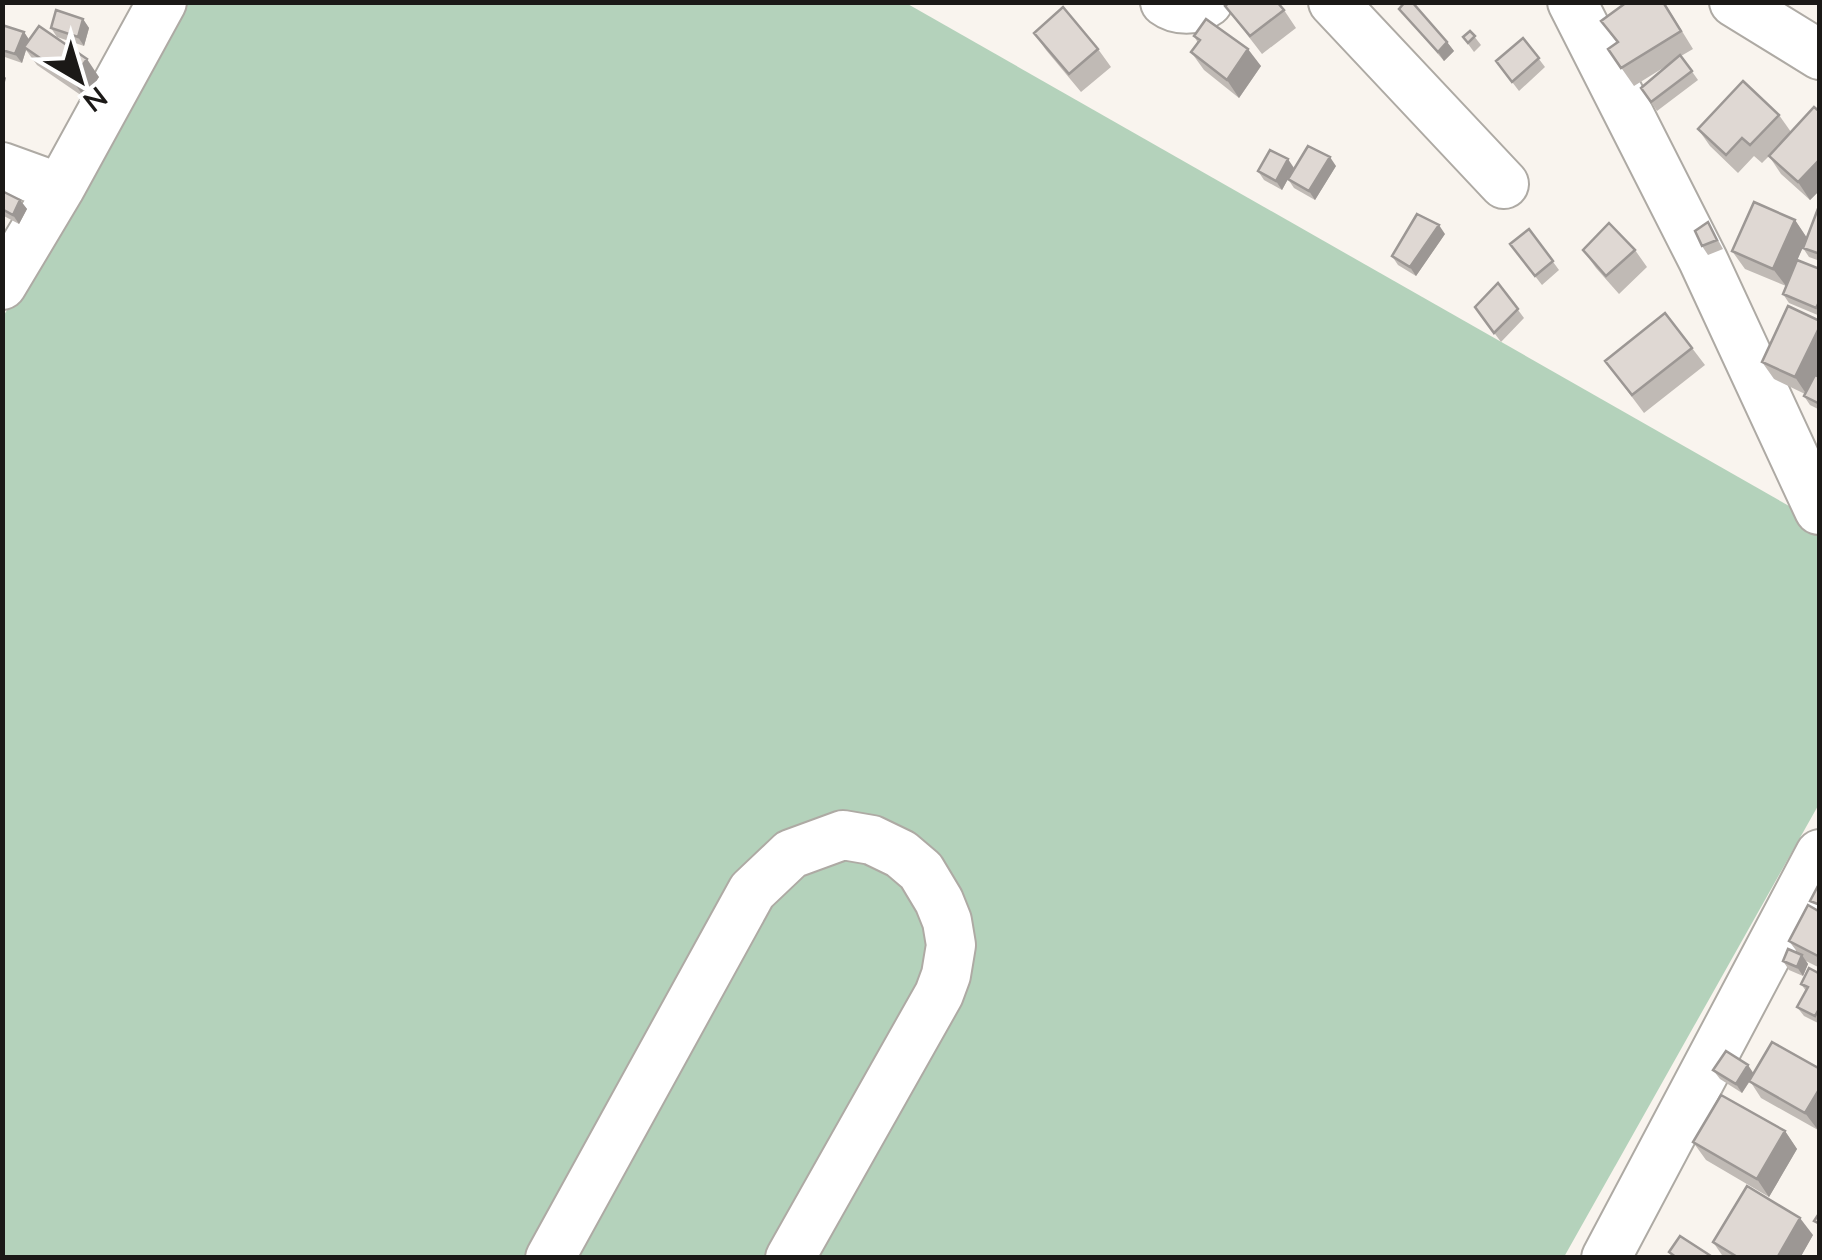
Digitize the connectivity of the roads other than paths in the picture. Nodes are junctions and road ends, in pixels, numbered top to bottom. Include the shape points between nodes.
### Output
1 (162, 2) edge
2 (1165, 2) edge
3 (1208, 2) edge
4 (1333, 2) edge
5 (1572, 2) edge
6 (1734, 2) edge
7 (1820, 56) edge
8 (2, 167) edge
9 (1504, 184) dead end
10 (60, 188) junction
11 (2, 285) edge
12 (1820, 510) edge
13 (1820, 854) edge
14 (550, 1258) edge
15 (790, 1258) edge
16 (1606, 1258) edge

1 - 10 street
2 - 3 street via 1172,8
4 - 9 street
5 - 12 street
6 - 7 street
8 - 10 street
10 - 11 street
13 - 16 street
14 - 15 street via 752,891 791,854 842,835 872,840 921,871 951,945 938,994

